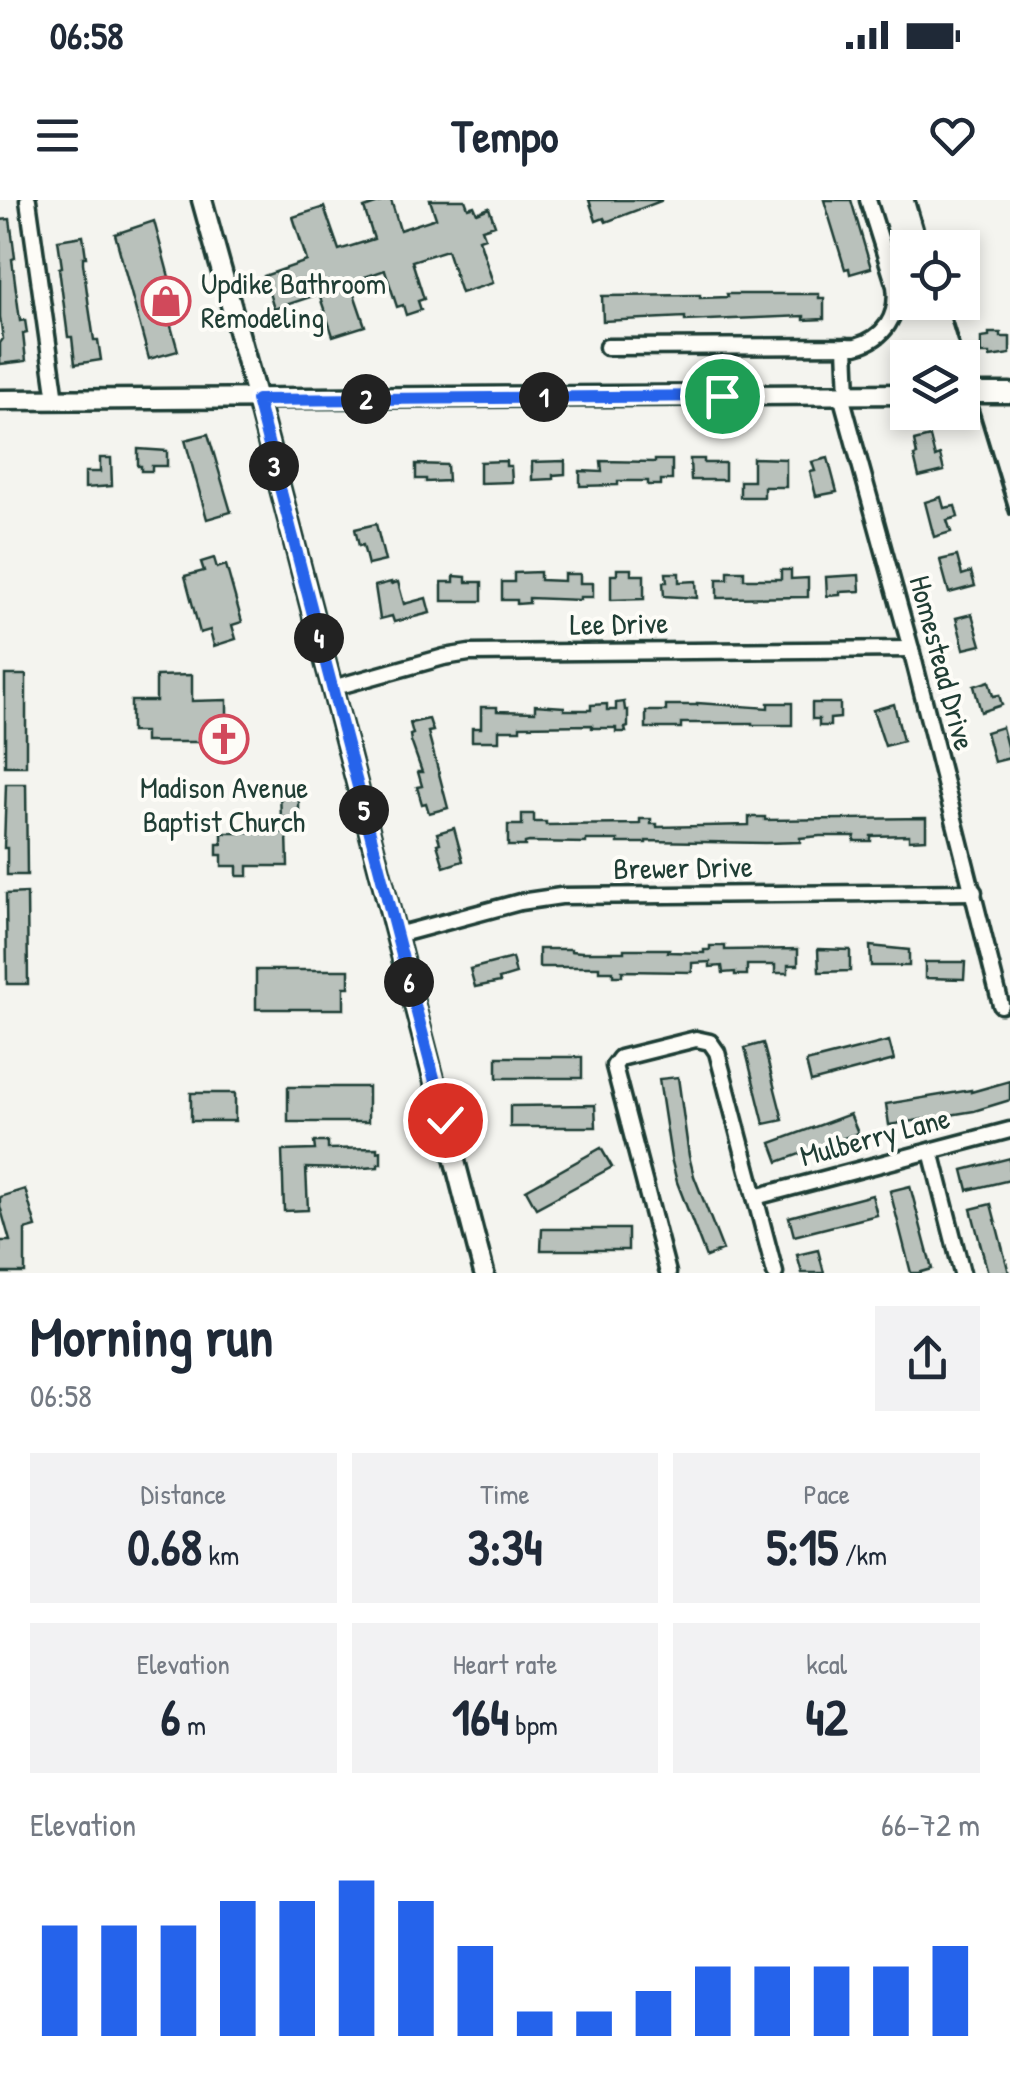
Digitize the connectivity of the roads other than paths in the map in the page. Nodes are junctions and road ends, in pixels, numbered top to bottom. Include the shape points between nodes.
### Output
1 (28, 200) edge
2 (202, 200) edge
3 (868, 200) edge
4 (606, 346) dead end
5 (846, 346) junction
6 (980, 393) edge
7 (1010, 393) edge
8 (844, 394) junction
9 (890, 394) edge
10 (0, 400) edge
11 (56, 400) junction
12 (257, 400) junction
13 (911, 649) junction
14 (332, 688) junction
15 (974, 892) junction
16 (397, 935) junction
17 (1000, 1005) dead end
18 (1010, 1130) edge
19 (931, 1151) junction
20 (755, 1197) junction
21 (771, 1272) edge
22 (484, 1273) edge
23 (668, 1273) edge
24 (962, 1273) edge

1 - 11 street
2 - 12 main road
3 - 5 street via 896,304 878,336
4 - 5 street
5 - 8 street, Homestead Drive
6 - 7 main road
8 - 9 main road
8 - 12 main road
8 - 13 street, Homestead Drive
10 - 11 main road
11 - 12 main road
12 - 14 main road
13 - 14 street, Lee Drive via 468,653
13 - 15 street, Homestead Drive
14 - 16 main road
15 - 16 street, Brewer Drive via 560,896
15 - 17 street, Homestead Drive
16 - 22 main road
18 - 19 street, Mulberry Lane
19 - 20 street, Mulberry Lane
19 - 24 street
20 - 21 street
20 - 23 street via 710,1042 696,1039 620,1058 614,1066

